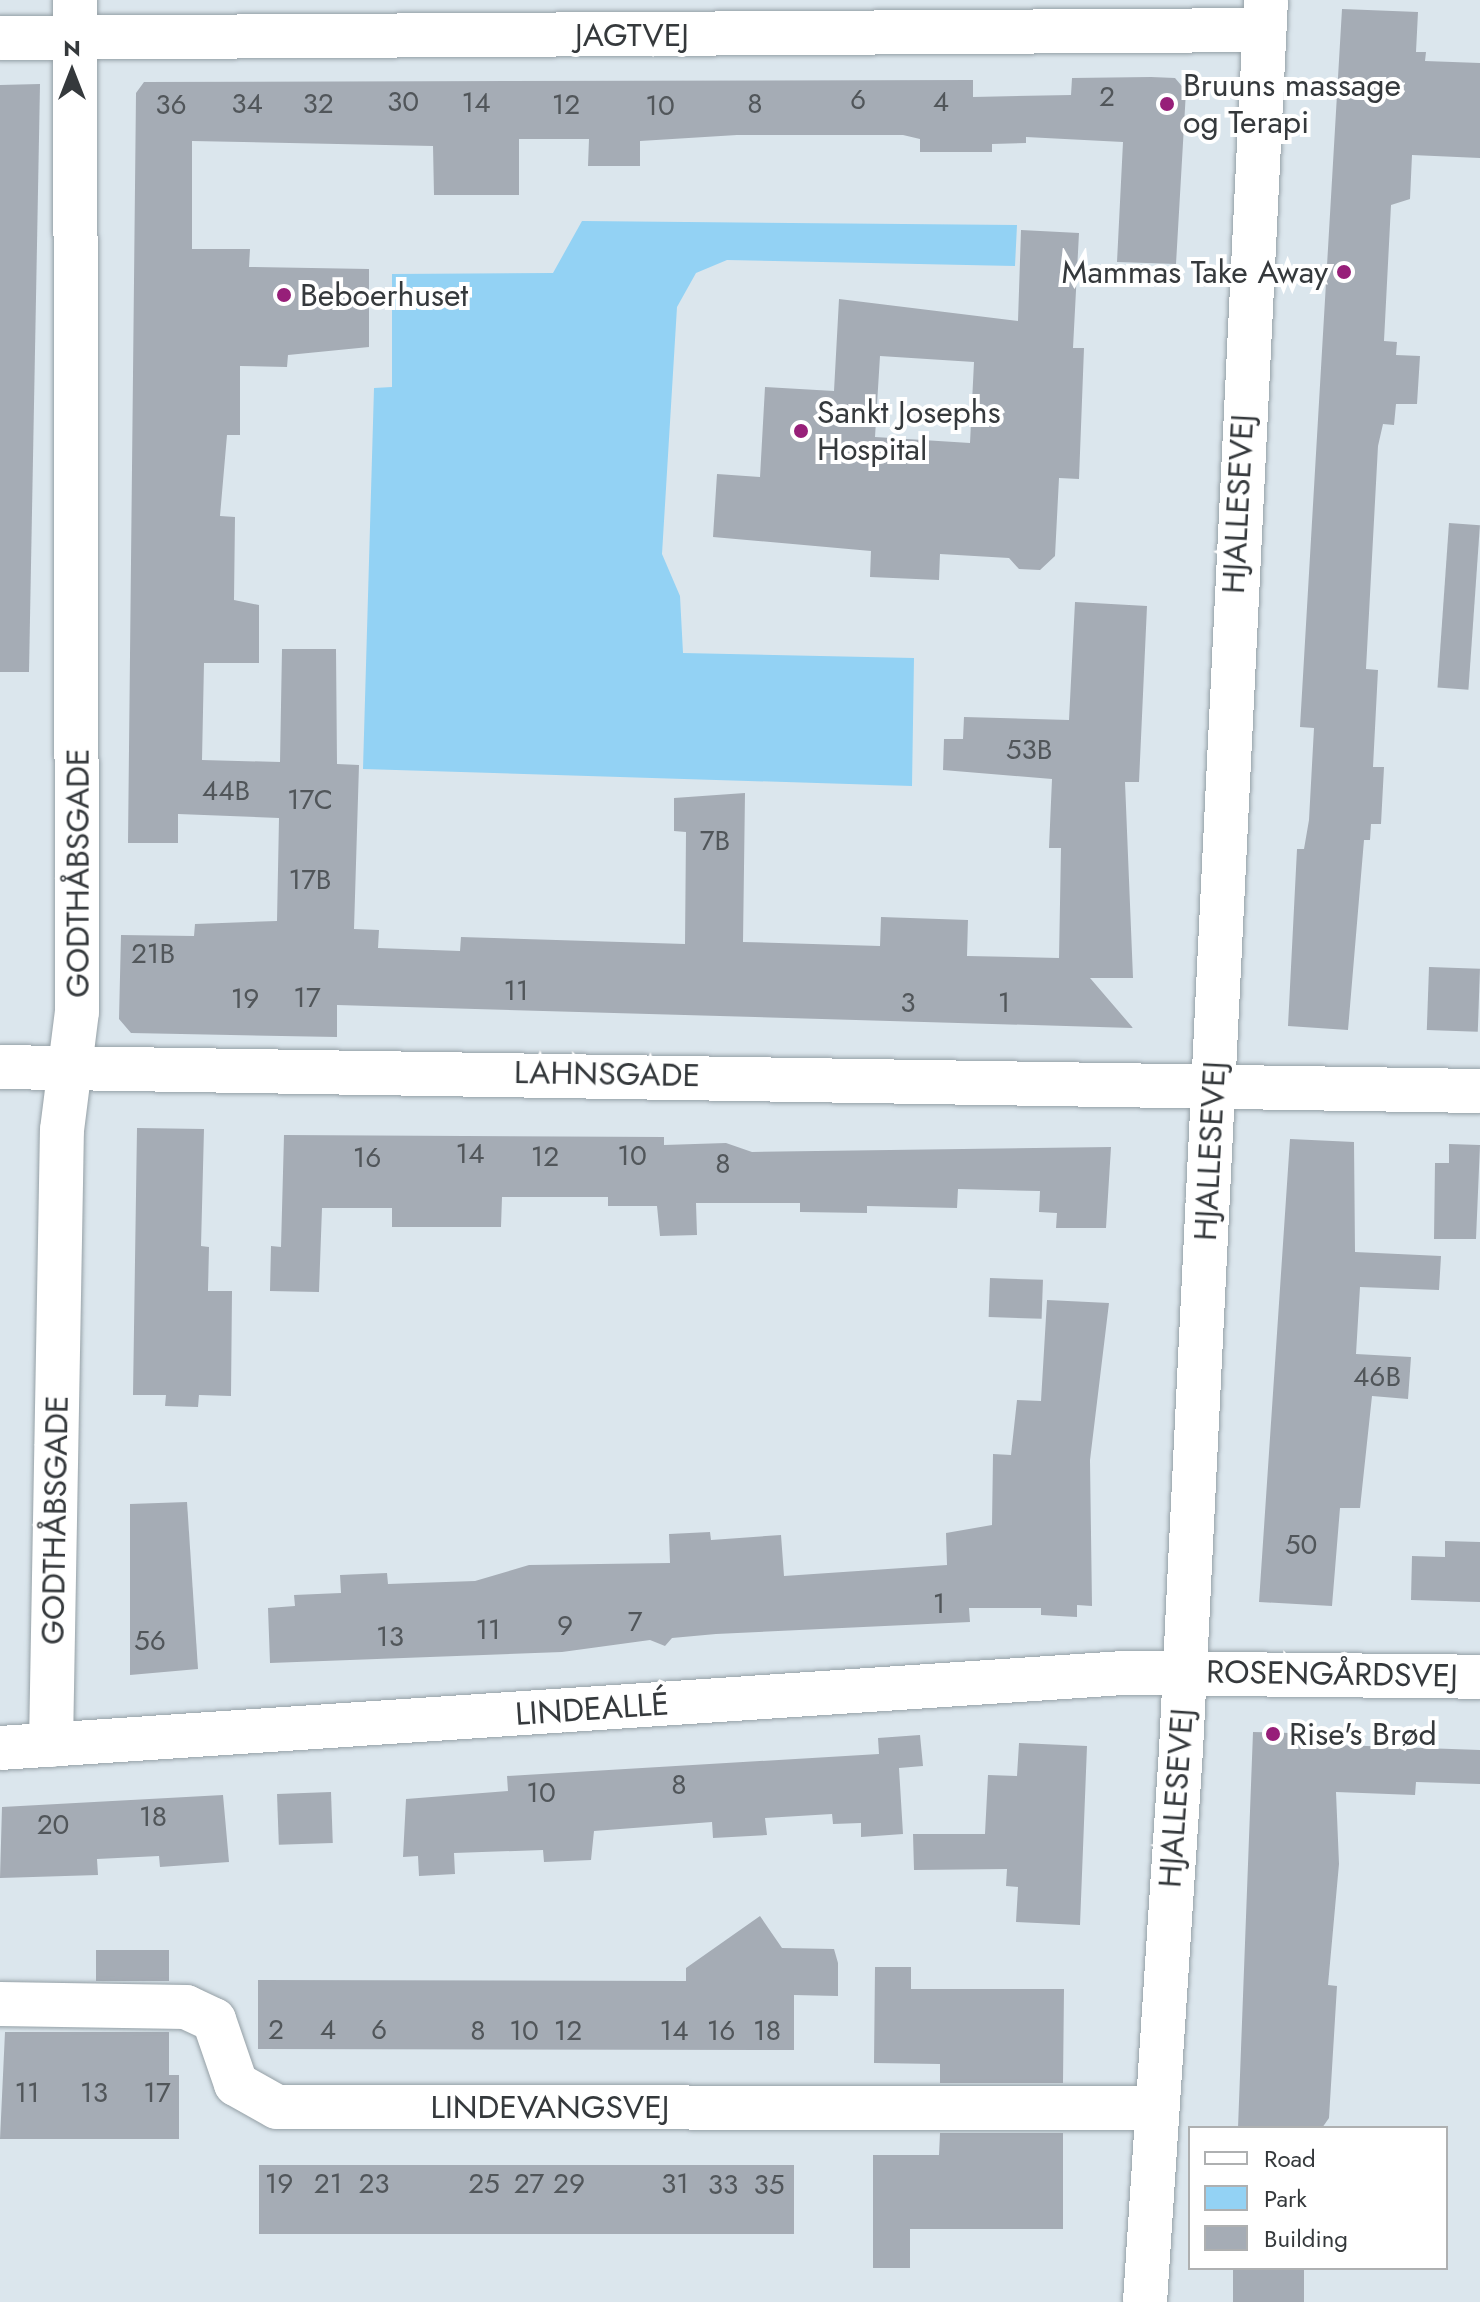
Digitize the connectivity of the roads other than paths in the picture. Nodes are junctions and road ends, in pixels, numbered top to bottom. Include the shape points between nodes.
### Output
1 (1265, 15) edge
2 (76, 19) edge
3 (0, 38) edge
4 (71, 1066) junction
5 (0, 1067) edge
6 (1213, 1087) junction
7 (1480, 1091) edge
8 (1183, 1671) junction
9 (1480, 1677) edge
10 (51, 1745) junction
11 (0, 1748) edge
12 (0, 2004) edge
13 (1154, 2108) junction
14 (1145, 2302) edge

1 - 2 street, JAGTVEJ
1 - 6 street, HJALLESEVEJ
2 - 3 street, JAGTVEJ
2 - 4 street, GODTHÅBSGADE via 77,1012
4 - 5 street, LAHNSGADE
4 - 6 street, LAHNSGADE
4 - 10 street, GODTHÅBSGADE via 62,1130
6 - 7 street, LAHNSGADE
6 - 8 street, HJALLESEVEJ
8 - 9 street, ROSENGÅRDSVEJ
8 - 10 street, LINDEALLÉ
8 - 13 street, HJALLESEVEJ
10 - 11 street, LINDEALLÉ
12 - 13 street, LINDEVANGSVEJ via 186,2007 214,2020 236,2084 277,2107
13 - 14 street, HJALLESEVEJ

